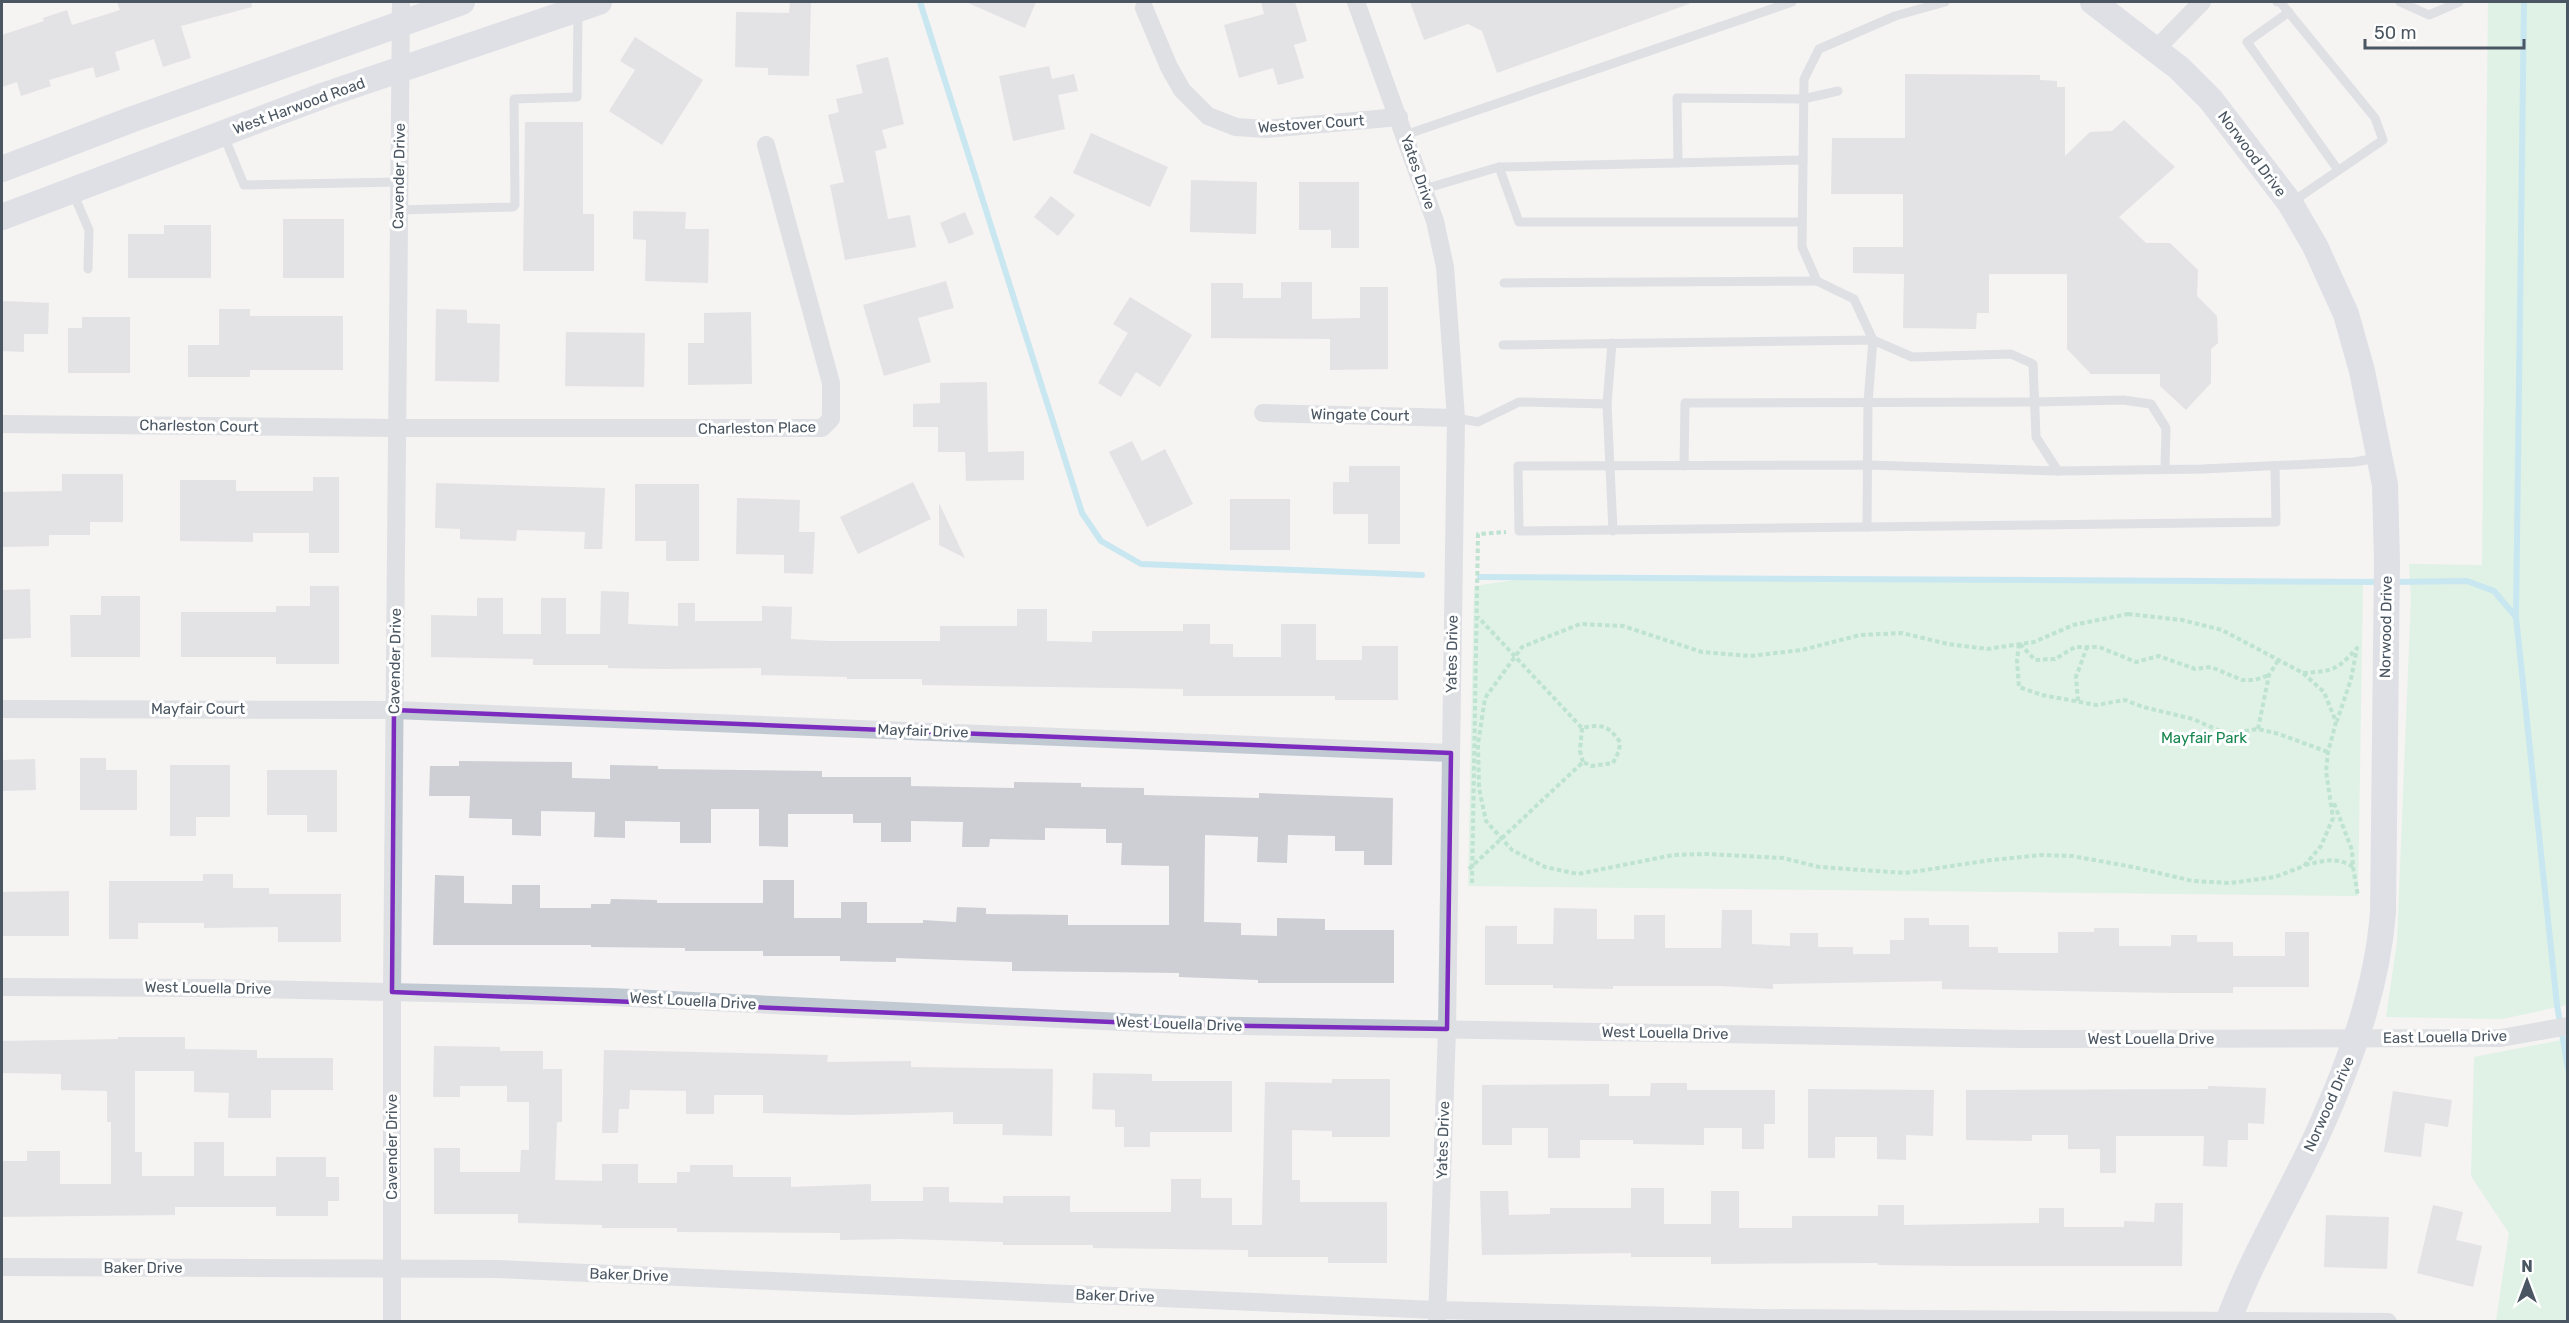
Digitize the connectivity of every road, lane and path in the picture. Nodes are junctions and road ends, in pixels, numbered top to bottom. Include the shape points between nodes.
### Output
1 (462, 2) edge
2 (1356, 2) edge
3 (1792, 2) edge
4 (1945, 2) edge
5 (2093, 2) edge
6 (2202, 2) edge
7 (2277, 2) edge
8 (2400, 2) edge
9 (2459, 2) edge
10 (589, 5) edge
11 (1144, 8) dead end
12 (2289, 12) junction
13 (401, 13) edge
14 (2156, 49) junction
15 (400, 69) junction
16 (1838, 91) dead end
17 (1803, 99) junction
18 (1399, 117) junction
19 (223, 134) junction
20 (1406, 135) junction
21 (766, 145) dead end
22 (1803, 160) junction
23 (1678, 163) junction
24 (1499, 167) junction
25 (2, 169) edge
26 (2338, 170) junction
27 (399, 182) junction
28 (1424, 189) junction
29 (72, 191) junction
30 (2290, 203) junction
31 (399, 210) junction
32 (2, 217) edge
33 (1803, 222) junction
34 (88, 269) dead end
35 (1817, 281) junction
36 (1503, 283) dead end
37 (1873, 339) junction
38 (1612, 343) junction
39 (1503, 345) dead end
40 (1868, 402) junction
41 (2035, 402) junction
42 (1607, 404) junction
43 (1263, 413) dead end
44 (1456, 418) junction
45 (2, 424) edge
46 (397, 429) junction
47 (2381, 458) junction
48 (1868, 465) junction
49 (1610, 466) junction
50 (1684, 466) junction
51 (2275, 466) junction
52 (2165, 469) junction
53 (2058, 471) junction
54 (1867, 527) junction
55 (1519, 531) junction
56 (1613, 531) junction
57 (1478, 617) junction
58 (2019, 644) junction
59 (2086, 647) junction
60 (1515, 657) junction
61 (2279, 659) junction
62 (2303, 673) junction
63 (2269, 675) junction
64 (2078, 701) junction
65 (2, 709) edge
66 (394, 710) junction
67 (2336, 722) junction
68 (1582, 728) junction
69 (2258, 729) junction
70 (2328, 752) junction
71 (1451, 753) junction
72 (1583, 762) junction
73 (2332, 800) junction
74 (1502, 838) junction
75 (1472, 866) junction
76 (2304, 866) junction
77 (1472, 883) dead end
78 (1449, 890) junction
79 (2, 987) edge
80 (392, 992) junction
81 (2568, 1026) edge
82 (1447, 1029) junction
83 (2357, 1039) junction
84 (2, 1267) edge
85 (392, 1269) junction
86 (1437, 1316) edge
87 (2228, 1321) edge
88 (392, 1322) edge
89 (2388, 1322) edge

1 - 13 main road
2 - 18 street, Yates Drive
3 - 20 lane
4 - 17 lane via 1895,16 1819,49 1804,79
5 - 14 main road, Norwood Drive
6 - 14 street
7 - 12 lane
8 - 9 lane via 2429,15
10 - 15 main road, West Harwood Road
10 - 31 lane via 577,97 514,99 515,205
11 - 18 street, Westover Court via 1182,90 1208,116 1236,127 1266,129
12 - 26 lane via 2247,42
12 - 26 lane via 2375,118 2383,140
13 - 15 street, Cavender Drive
13 - 25 main road
14 - 30 main road, Norwood Drive via 2211,100
15 - 19 main road, West Harwood Road
15 - 27 street, Cavender Drive
16 - 17 lane
17 - 22 lane
17 - 23 lane via 1677,98
18 - 20 street, Yates Drive
19 - 27 lane via 244,185
19 - 29 main road, West Harwood Road
20 - 28 street, Yates Drive
21 - 46 street, Charleston Place via 831,383 831,419 822,428
22 - 23 lane
22 - 33 lane
23 - 24 lane
24 - 28 lane
24 - 33 lane via 1519,222
26 - 30 lane
27 - 31 street, Cavender Drive
28 - 44 street, Yates Drive via 1445,267
29 - 32 main road, West Harwood Road
29 - 34 lane via 89,230
30 - 47 main road, Norwood Drive via 2346,314
31 - 46 street, Cavender Drive
33 - 35 lane via 1803,247
35 - 36 lane
35 - 37 lane via 1854,299
37 - 38 lane
37 - 40 lane
37 - 41 lane via 1912,357 2012,354 2034,364
38 - 39 lane
38 - 42 lane
40 - 41 lane
40 - 48 lane
40 - 50 lane via 1685,403
41 - 52 lane via 2123,400 2151,404 2166,429
41 - 53 lane via 2036,437
42 - 44 lane via 1519,402 1479,422
42 - 49 lane
43 - 44 street, Wingate Court
44 - 71 street, Yates Drive
45 - 46 street, Charleston Court
46 - 66 street, Cavender Drive
47 - 51 lane
47 - 83 main road, Norwood Drive via 2387,562 2382,922 2374,978
48 - 50 lane
48 - 53 lane
48 - 54 lane
49 - 50 lane
49 - 55 lane via 1518,466
49 - 56 lane
51 - 52 lane
51 - 54 lane via 2276,522
52 - 53 lane
54 - 56 lane
55 - 56 lane
55 - 57 path via 1478,534
57 - 60 path
57 - 75 path
58 - 59 path via 2035,660 2055,659 2075,647
58 - 60 path via 1987,649 1902,633 1860,635 1802,650 1750,656 1702,652 1623,626 1580,624 1522,647
58 - 61 path via 2034,642 2073,625 2128,614 2182,620 2222,630
58 - 64 path via 2019,687
59 - 63 path via 2099,647 2136,662 2159,656 2195,669 2211,667 2242,680
59 - 64 path via 2076,677
60 - 68 path
60 - 74 path via 1485,698 1478,744 1479,788 1486,821
61 - 62 path
61 - 63 path
62 - 67 path via 2324,692
62 - 67 path via 2341,666 2358,648
63 - 69 path
64 - 69 path via 2096,705 2125,700 2193,719 2227,734
65 - 66 street, Mayfair Court
66 - 71 street, Mayfair Drive
66 - 80 street, Cavender Drive
67 - 70 path
68 - 72 path
68 - 72 path via 1598,725 1611,730 1620,742 1613,763 1591,766
69 - 70 path
70 - 73 path via 2326,771
71 - 78 street, Yates Drive
72 - 74 path
73 - 76 path via 2333,818 2321,846
73 - 76 path via 2352,850 2353,867 2344,861 2329,860
74 - 75 path
74 - 76 path via 1512,850 1545,867 1578,874 1673,855 1706,854 1783,858 1819,867 1905,873 1991,860 2072,856 2193,881 2230,883 2275,877
75 - 77 path
75 - 78 path
78 - 82 street, Yates Drive
79 - 80 street, West Louella Drive
80 - 82 street, West Louella Drive via 610,997 1183,1025
80 - 85 street, Cavender Drive
81 - 83 street, East Louella Drive via 2501,1038
82 - 83 street, West Louella Drive via 2020,1039
82 - 86 street, Yates Drive
83 - 87 main road, Norwood Drive via 2318,1134 2247,1271
84 - 85 street, Baker Drive
85 - 86 street, Baker Drive via 497,1269
85 - 88 street, Cavender Drive
86 - 87 street, Baker Drive
87 - 89 street, Baker Drive

